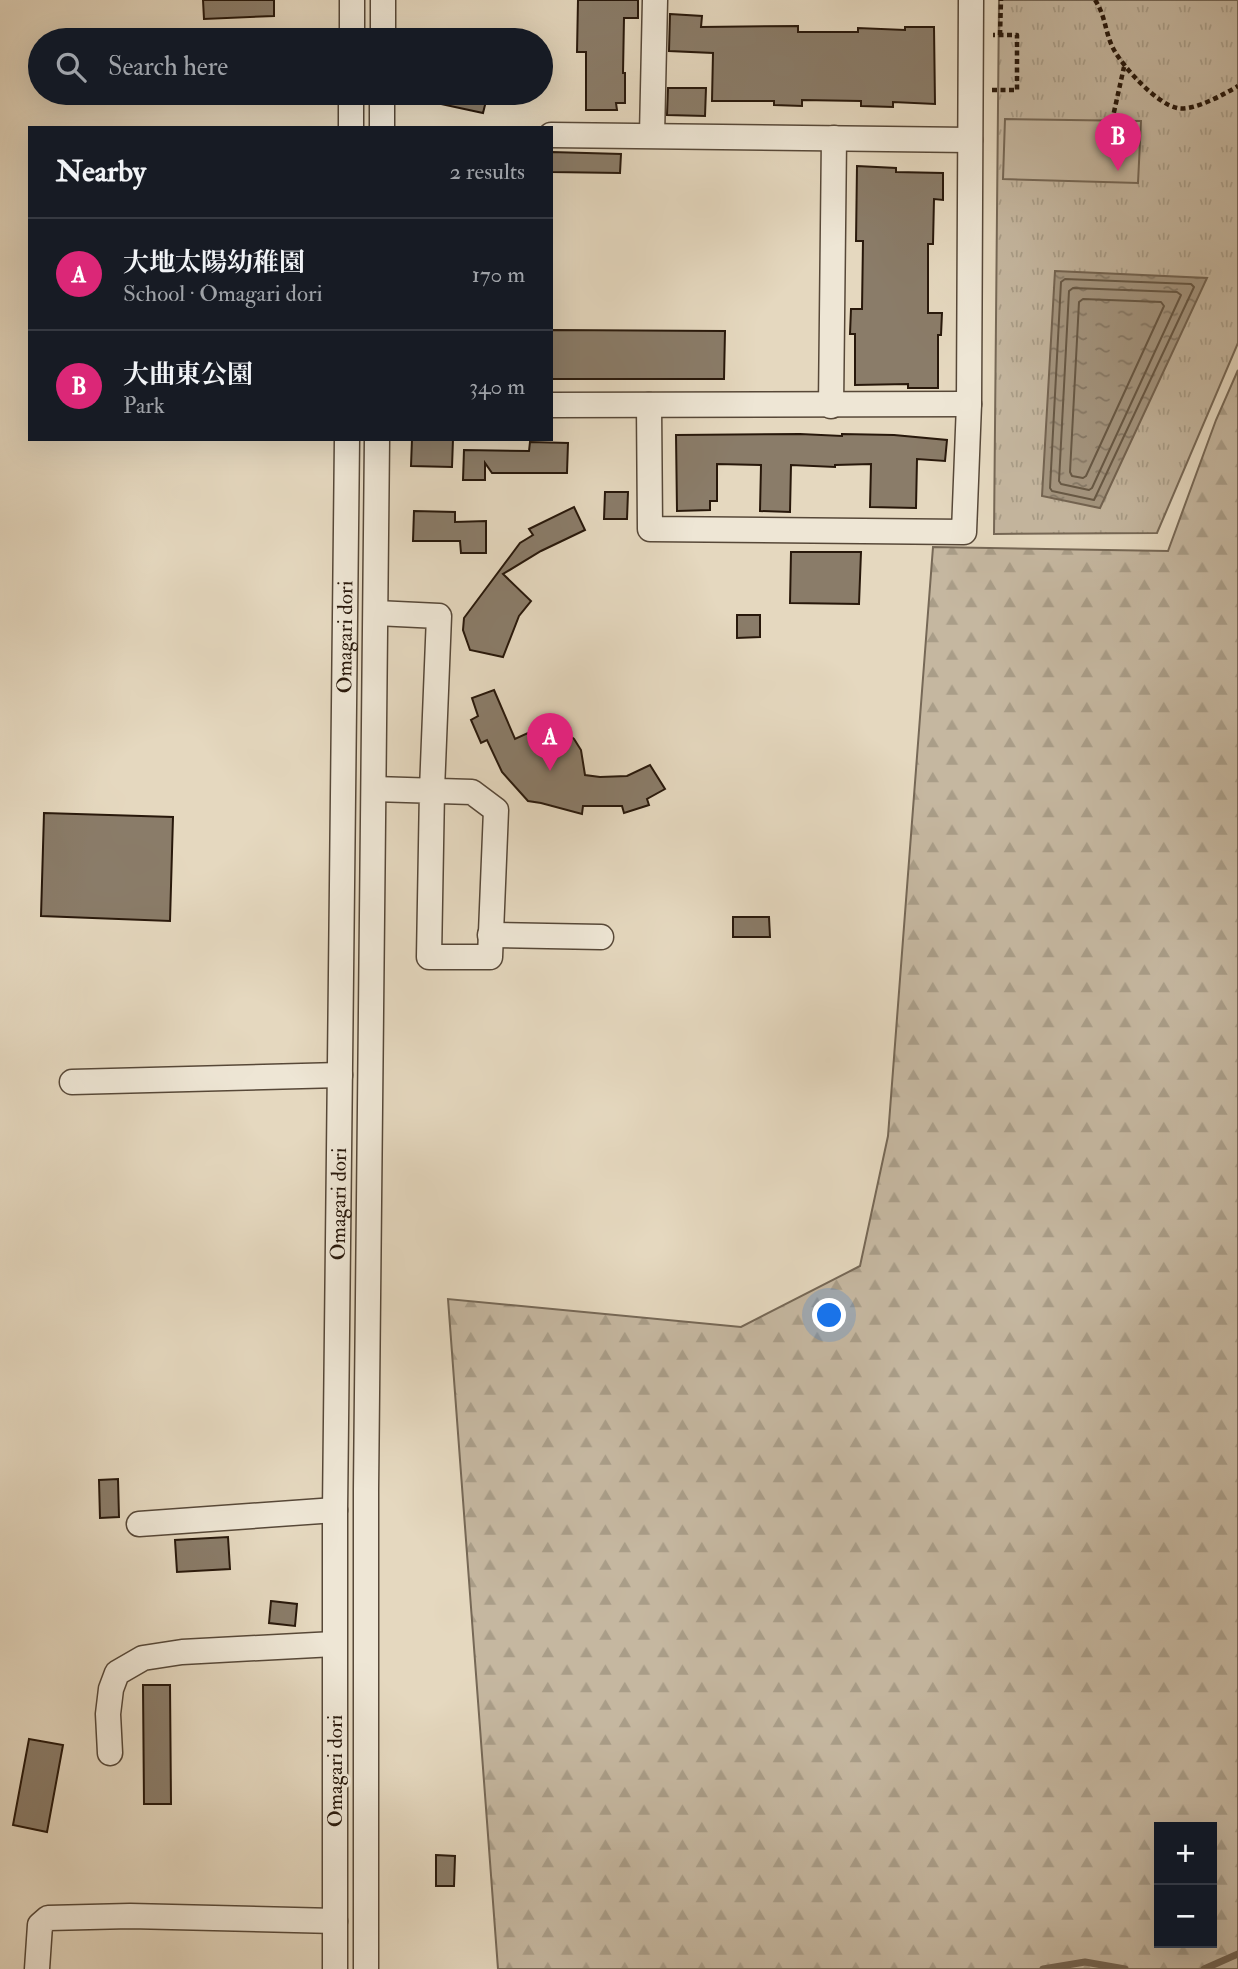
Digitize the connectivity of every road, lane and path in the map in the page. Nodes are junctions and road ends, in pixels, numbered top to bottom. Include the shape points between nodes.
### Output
1 (352, 0) edge
2 (383, 0) edge
3 (655, 0) edge
4 (971, 0) edge
5 (1001, 0) edge
6 (1095, 0) edge
7 (352, 28) edge
8 (383, 28) edge
9 (971, 35) junction
10 (1000, 35) junction
11 (1124, 67) junction
12 (1238, 86) edge
13 (970, 90) junction
14 (351, 105) edge
15 (382, 105) edge
16 (1112, 121) dead end
17 (351, 126) edge
18 (382, 126) edge
19 (553, 135) edge
20 (652, 135) junction
21 (834, 138) junction
22 (970, 140) junction
23 (969, 404) junction
24 (553, 405) edge
25 (649, 405) junction
26 (831, 406) junction
27 (347, 441) edge
28 (377, 441) edge
29 (376, 613) junction
30 (374, 789) junction
31 (432, 790) junction
32 (490, 935) junction
33 (601, 937) dead end
34 (340, 1075) junction
35 (72, 1082) dead end
36 (335, 1510) junction
37 (139, 1524) dead end
38 (334, 1644) junction
39 (110, 1753) dead end
40 (335, 1921) junction
41 (37, 1969) edge
42 (335, 1969) edge
43 (366, 1969) edge

1 - 7 street
2 - 8 street
3 - 20 street
4 - 9 street
5 - 10 path
6 - 11 path
9 - 10 path
9 - 13 street
10 - 13 path via 1017,35 1017,90
11 - 12 path via 1178,109
11 - 16 path
13 - 22 street
14 - 17 street
15 - 18 street
19 - 20 street
20 - 21 street
21 - 22 street
21 - 26 street
22 - 23 street
23 - 25 street via 964,533 650,529
23 - 26 street
24 - 25 street
25 - 26 street
27 - 34 street, Omagari dori
28 - 29 street, Omagari dori
29 - 30 street, Omagari dori
29 - 31 street via 439,616
30 - 31 street
30 - 43 street, Omagari dori
31 - 32 street via 472,792 496,810
31 - 32 street via 429,957 490,957
32 - 33 street
34 - 35 street
34 - 36 street, Omagari dori
36 - 37 street
36 - 38 street, Omagari dori
38 - 39 street via 143,1658 117,1673 111,1689
38 - 40 street, Omagari dori
40 - 41 street via 48,1918 40,1925
40 - 42 street, Omagari dori

